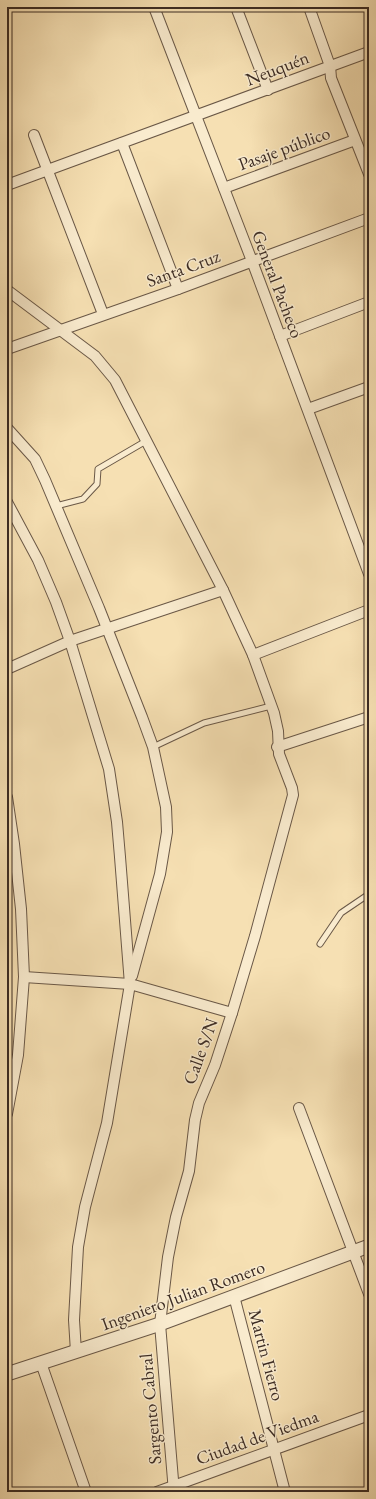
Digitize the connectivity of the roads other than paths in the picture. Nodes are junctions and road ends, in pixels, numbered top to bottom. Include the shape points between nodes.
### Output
1 (154, 7) edge
2 (236, 7) edge
3 (309, 7) edge
4 (369, 52) edge
5 (330, 66) junction
6 (268, 90) junction
7 (196, 116) junction
8 (34, 134) dead end
9 (355, 140) junction
10 (122, 142) junction
11 (48, 170) junction
12 (369, 174) edge
13 (7, 185) edge
14 (224, 188) junction
15 (369, 218) edge
16 (252, 261) junction
17 (178, 288) junction
18 (7, 290) edge
19 (369, 302) edge
20 (104, 314) junction
21 (61, 330) junction
22 (280, 336) junction
23 (7, 349) edge
24 (369, 387) edge
25 (308, 409) junction
26 (7, 428) edge
27 (146, 441) junction
28 (7, 502) edge
29 (56, 506) junction
30 (367, 560) edge
31 (369, 574) edge
32 (223, 590) junction
33 (369, 610) edge
34 (107, 628) junction
35 (70, 641) junction
36 (253, 655) junction
37 (7, 669) edge
38 (271, 706) junction
39 (369, 717) edge
40 (153, 747) junction
41 (278, 747) junction
42 (7, 797) edge
43 (369, 894) edge
44 (320, 944) dead end
45 (24, 977) junction
46 (130, 984) junction
47 (232, 1013) junction
48 (299, 1108) dead end
49 (7, 1114) edge
50 (369, 1246) edge
51 (353, 1252) junction
52 (369, 1294) edge
53 (234, 1296) junction
54 (160, 1324) junction
55 (76, 1352) junction
56 (41, 1363) junction
57 (7, 1374) edge
58 (369, 1415) edge
59 (274, 1448) junction
60 (174, 1489) edge
61 (86, 1492) edge
62 (157, 1492) edge
63 (285, 1492) edge

1 - 7 street, General Pacheco
2 - 6 street
3 - 5 street
4 - 5 street, Neuquén
5 - 6 street, Neuquén
5 - 9 street via 331,78
6 - 7 street, Neuquén
7 - 10 street, Neuquén
7 - 14 street, General Pacheco
8 - 11 street
9 - 12 street
9 - 14 street, Pasaje público
10 - 11 street, Neuquén
10 - 17 street
11 - 13 street, Neuquén
11 - 20 street
14 - 16 street, General Pacheco
15 - 16 street, Santa Cruz
16 - 17 street, Santa Cruz
16 - 22 street, General Pacheco
17 - 20 street, Santa Cruz
18 - 21 street
19 - 22 street
20 - 21 street, Santa Cruz
21 - 23 street, Santa Cruz
21 - 27 street via 95,356 115,380
22 - 25 street, General Pacheco
24 - 25 street
25 - 30 street, General Pacheco
26 - 29 street via 35,459
27 - 29 lane via 98,469 97,484 83,498
27 - 32 street
28 - 35 street via 38,560
29 - 34 street
30 - 31 street, General Pacheco
32 - 34 street
32 - 36 street
33 - 36 street
34 - 35 street
34 - 40 street
35 - 37 street
35 - 46 street via 109,769 117,822
36 - 38 street
38 - 40 lane via 204,723
38 - 41 street via 277,727
39 - 41 street
40 - 46 street via 166,807 167,832 160,874
41 - 47 street, Calle S/N via 293,795
42 - 45 street via 21,909
43 - 44 lane via 341,913
45 - 46 street
45 - 49 street via 18,1055
46 - 47 street
46 - 55 street via 107,1123 85,1207 78,1247 74,1320
47 - 54 street, Calle S/N via 196,1114 189,1171 168,1256
48 - 51 street
50 - 51 street, Ingeniero Julian Romero
51 - 52 street
51 - 53 street, Ingeniero Julian Romero
53 - 54 street, Ingeniero Julian Romero
53 - 59 street, Martin Fierro
54 - 55 street, Ingeniero Julian Romero
54 - 60 street, Sargento Cabral
55 - 56 street, Ingeniero Julian Romero
56 - 57 street, Ingeniero Julian Romero
56 - 61 street
58 - 59 street, Ciudad de Viedma
59 - 60 street, Ciudad de Viedma
59 - 63 street, Martin Fierro
60 - 62 street, Ciudad de Viedma

